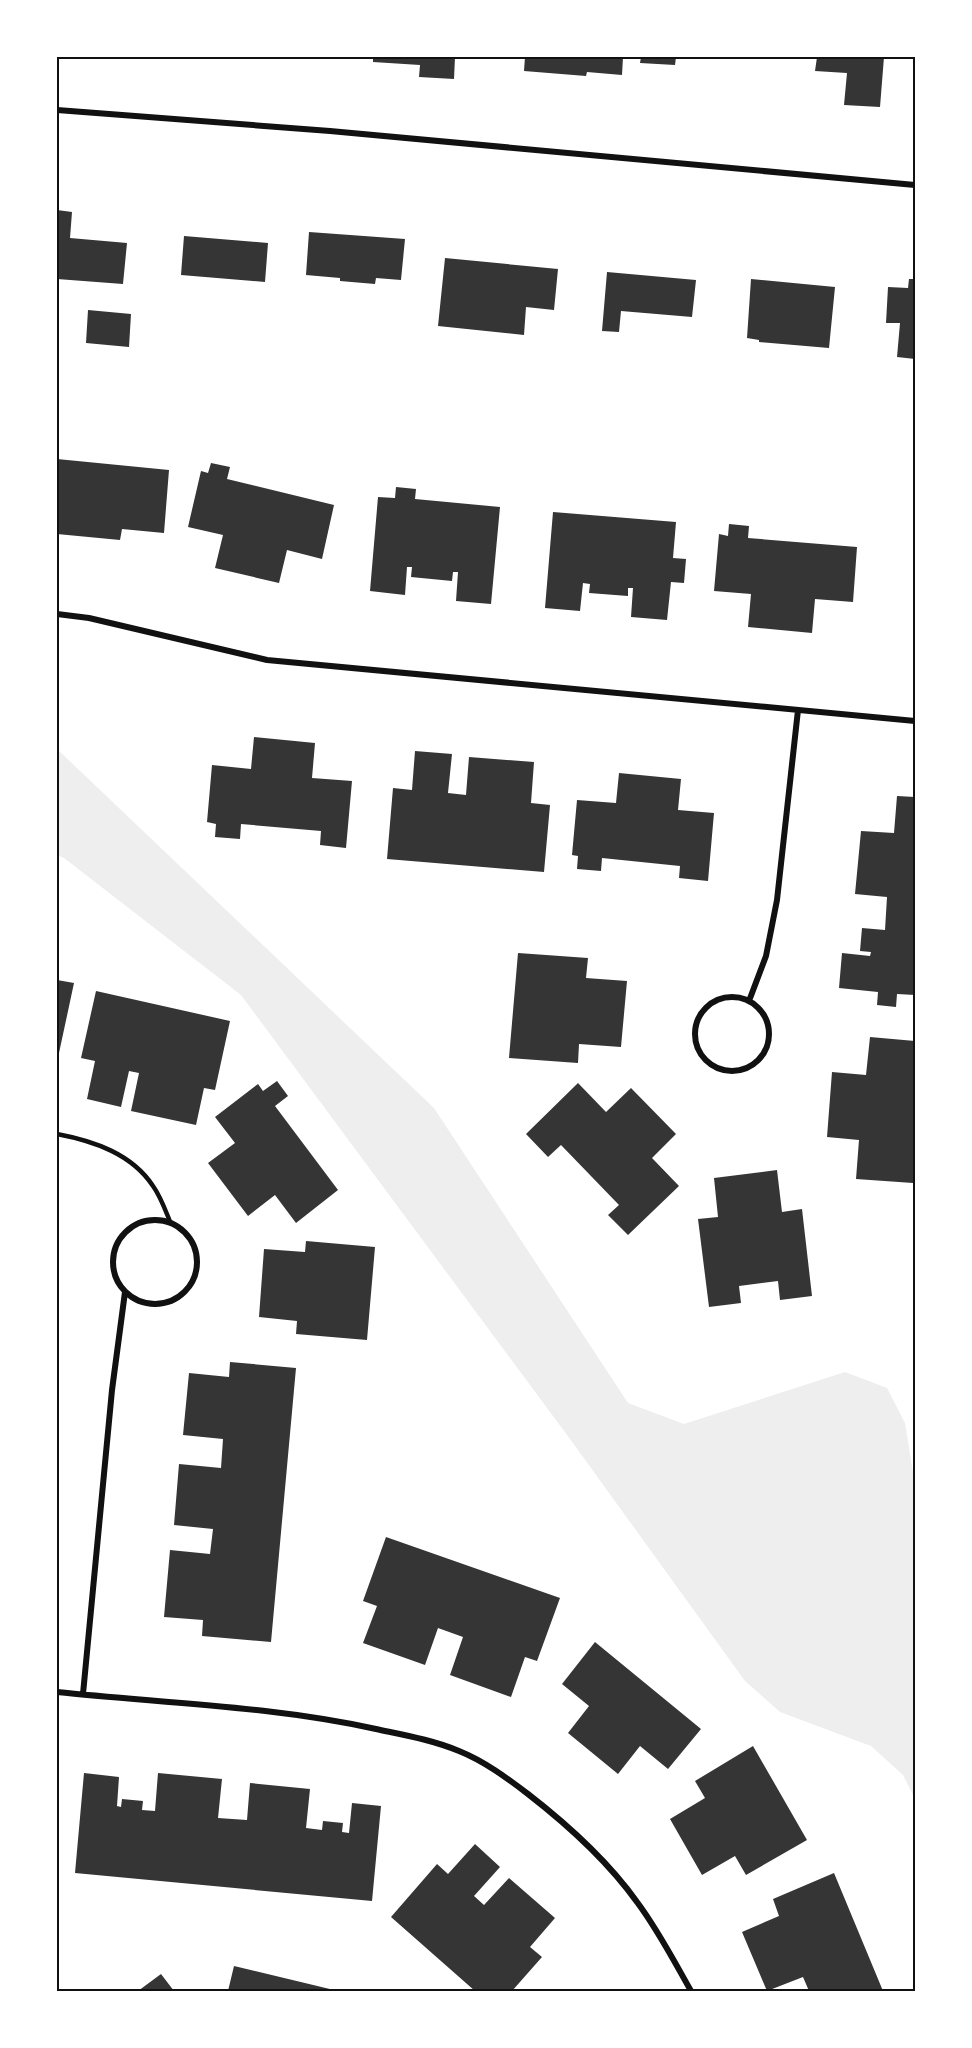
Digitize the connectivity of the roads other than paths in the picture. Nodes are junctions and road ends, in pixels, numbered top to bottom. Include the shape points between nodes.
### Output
1 (57, 110) edge
2 (915, 185) edge
3 (57, 615) edge
4 (798, 710) junction
5 (915, 722) edge
6 (749, 1001) junction
7 (57, 1134) edge
8 (171, 1224) junction
9 (125, 1292) junction
10 (57, 1692) edge
11 (83, 1694) junction
12 (691, 1991) edge

1 - 2 street
3 - 4 street via 89,618 267,660
4 - 5 street
4 - 6 street via 777,900 766,956
6 - 6 street via 719,999 697,1021 695,1036 708,1063 722,1070 738,1071 752,1066 763,1055 769,1041 768,1025 761,1011
7 - 8 lane via 102,1146 140,1169 154,1187
8 - 9 street via 143,1222 120,1239 113,1266
8 - 9 street via 183,1232 194,1248 196,1268 192,1281 174,1300 161,1304 135,1300
9 - 11 street
10 - 11 street
11 - 12 street via 288,1713 412,1736 460,1751 507,1778 558,1818 609,1867 661,1938

